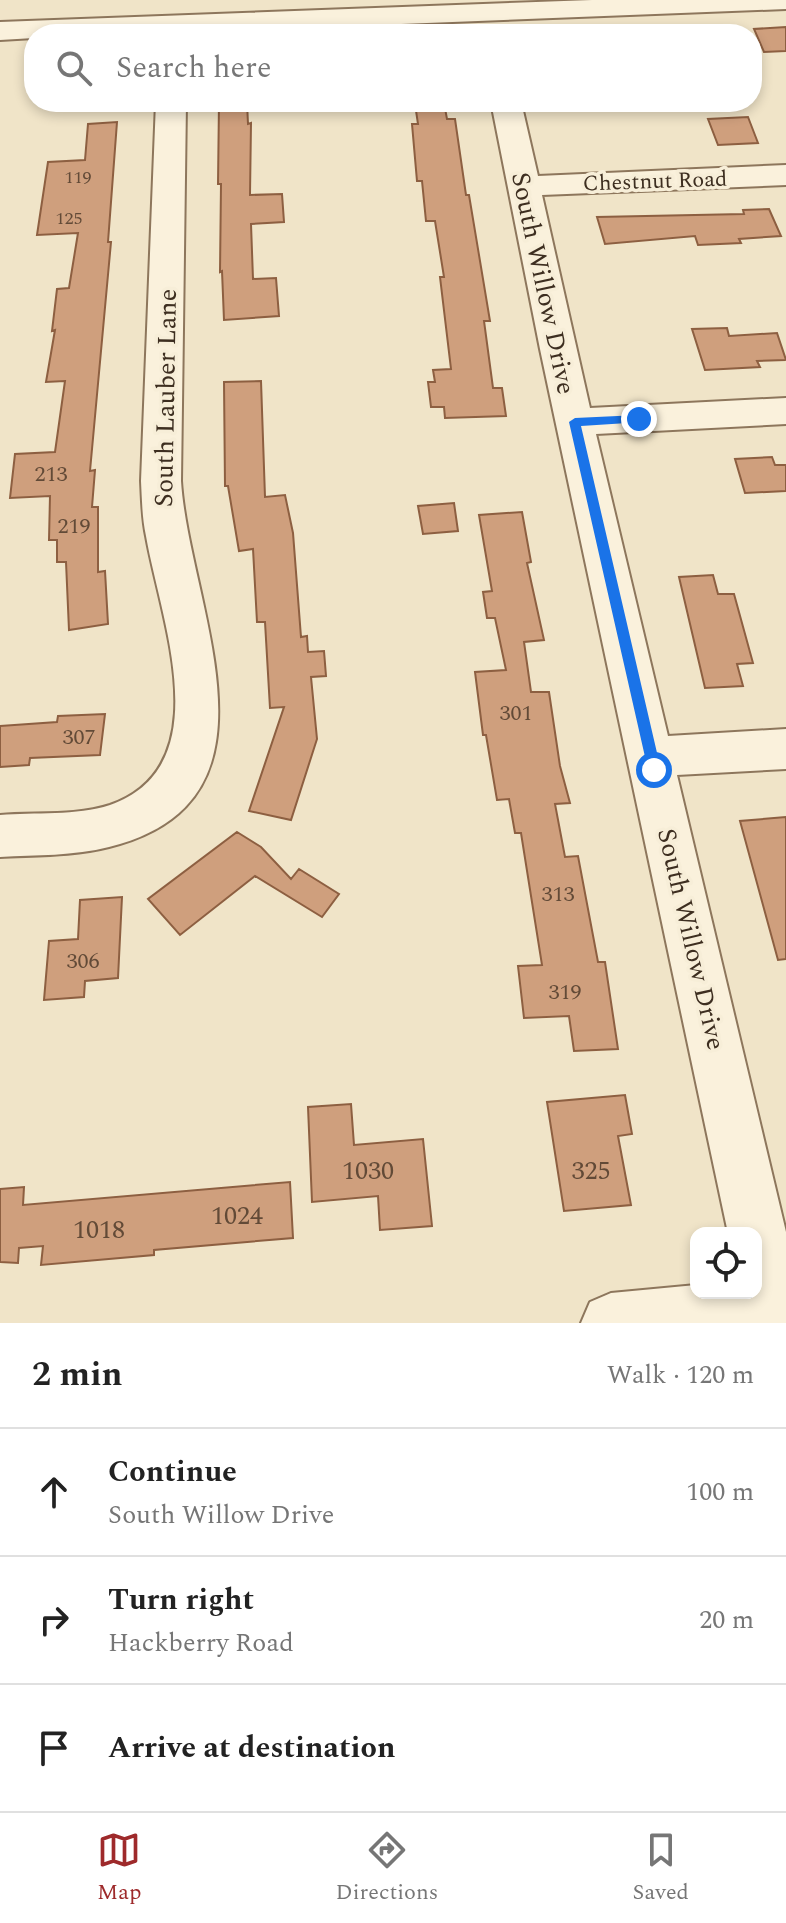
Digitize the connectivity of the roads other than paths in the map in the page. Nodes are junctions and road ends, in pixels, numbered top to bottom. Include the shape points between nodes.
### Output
1 (786, 1) edge
2 (487, 15) edge
3 (285, 24) edge
4 (0, 31) edge
5 (24, 31) edge
6 (171, 112) edge
7 (508, 112) edge
8 (786, 175) edge
9 (524, 186) junction
10 (786, 411) edge
11 (575, 422) junction
12 (786, 749) edge
13 (651, 757) junction
14 (0, 836) edge
15 (780, 1306) edge
16 (611, 1323) edge

1 - 2 street
2 - 3 street
4 - 5 street
6 - 14 street, South Lauber Lane via 161,481 166,536 199,690 196,741 178,782 134,818 91,829
7 - 9 street, South Willow Drive
8 - 9 street, Chestnut Road
9 - 11 street, South Willow Drive
10 - 11 street
11 - 13 street, South Willow Drive
12 - 13 street
13 - 15 street, South Willow Drive
15 - 16 street

